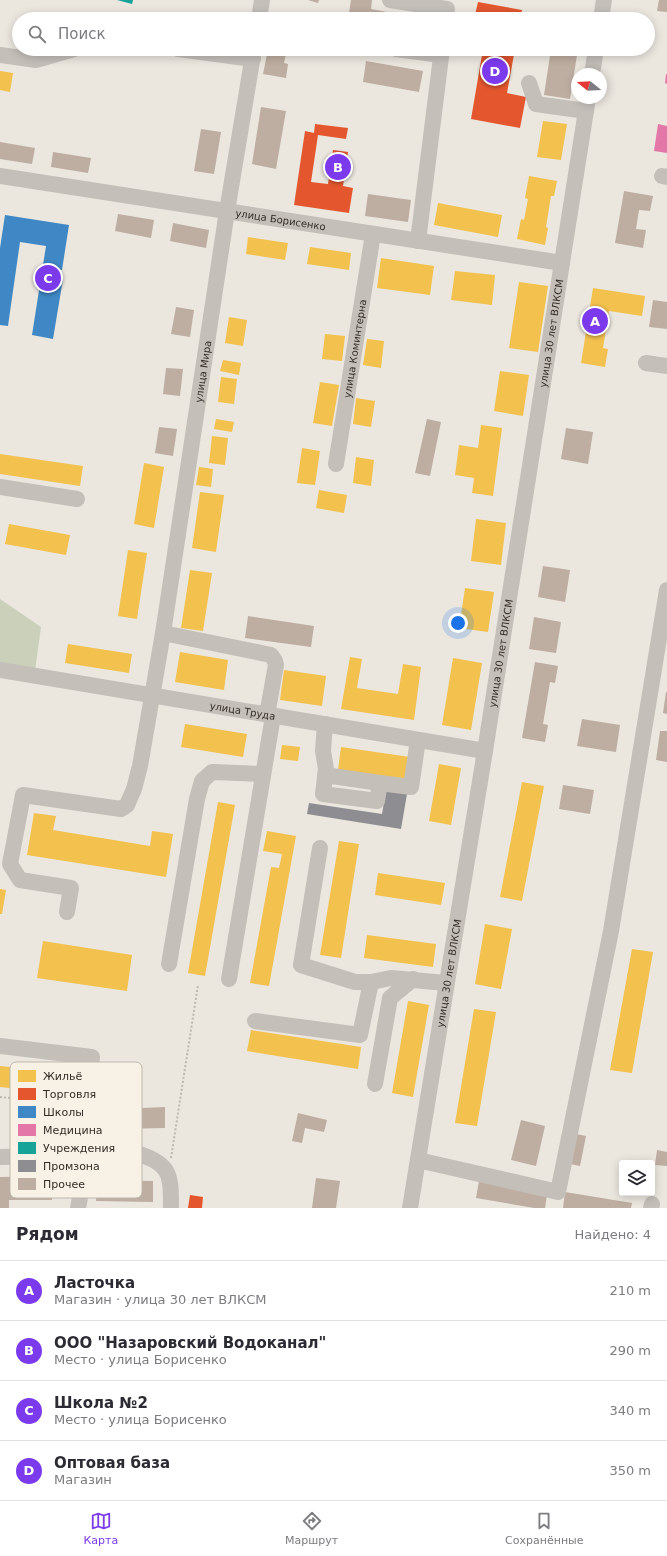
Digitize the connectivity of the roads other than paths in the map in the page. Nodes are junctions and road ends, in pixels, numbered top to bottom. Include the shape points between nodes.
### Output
1 (262, 0) edge
2 (390, 0) edge
3 (604, 0) edge
4 (447, 9) edge
5 (260, 12) edge
6 (602, 12) edge
7 (0, 55) edge
8 (50, 56) edge
9 (253, 56) edge
10 (440, 56) edge
11 (595, 56) edge
12 (593, 68) edge
13 (529, 83) dead end
14 (587, 105) edge
15 (0, 176) edge
16 (227, 211) junction
17 (373, 234) junction
18 (418, 241) junction
19 (562, 263) junction
20 (646, 363) dead end
21 (667, 366) edge
22 (336, 464) dead end
23 (0, 487) edge
24 (77, 499) dead end
25 (667, 590) edge
26 (163, 633) junction
27 (0, 670) edge
28 (152, 695) junction
29 (270, 715) junction
30 (325, 724) junction
31 (418, 740) junction
32 (485, 751) junction
33 (263, 774) junction
34 (320, 848) dead end
35 (67, 912) dead end
36 (169, 964) dead end
37 (229, 979) dead end
38 (413, 979) junction
39 (371, 982) junction
40 (446, 983) junction
41 (255, 1021) dead end
42 (0, 1046) edge
43 (92, 1062) edge
44 (375, 1084) dead end
45 (142, 1155) edge
46 (0, 1157) edge
47 (10, 1157) edge
48 (418, 1160) junction
49 (80, 1198) edge
50 (78, 1208) edge
51 (171, 1208) edge
52 (410, 1208) edge

1 - 5 street
2 - 4 street
3 - 6 street
7 - 8 street via 36,60
9 - 16 street, улица Мира
10 - 18 street
11 - 12 street
13 - 14 street via 536,104
14 - 19 street, улица 30 лет ВЛКСМ
15 - 16 street, улица Борисенко
16 - 17 street, улица Борисенко
16 - 26 street, улица Мира
17 - 18 street, улица Борисенко
17 - 22 street, улица Коминтерна
18 - 19 street, улица Борисенко
19 - 32 street, улица 30 лет ВЛКСМ
20 - 21 street
23 - 24 street
25 - 48 street via 611,931 558,1192
26 - 28 street, улица Мира
26 - 29 street via 271,655 276,665
27 - 28 street, улица Труда
28 - 29 street, улица Труда
28 - 35 street, улица Мира via 140,766 127,805 121,809 23,795 10,864 20,880 71,888
29 - 30 street, улица Труда
29 - 33 street
30 - 31 street, улица Труда
30 - 31 street via 325,775 411,787
31 - 32 street, улица Труда
32 - 40 street, улица 30 лет ВЛКСМ
33 - 36 street via 212,772 202,781
33 - 37 street
34 - 39 street via 301,965 355,982
38 - 39 street via 391,978
38 - 40 street
38 - 44 street via 390,998
39 - 41 street via 360,1036
40 - 48 street, улица 30 лет ВЛКСМ
42 - 43 street via 92,1057
45 - 51 street via 162,1164 169,1177
46 - 47 street
48 - 52 street, улица 30 лет ВЛКСМ
49 - 50 street

